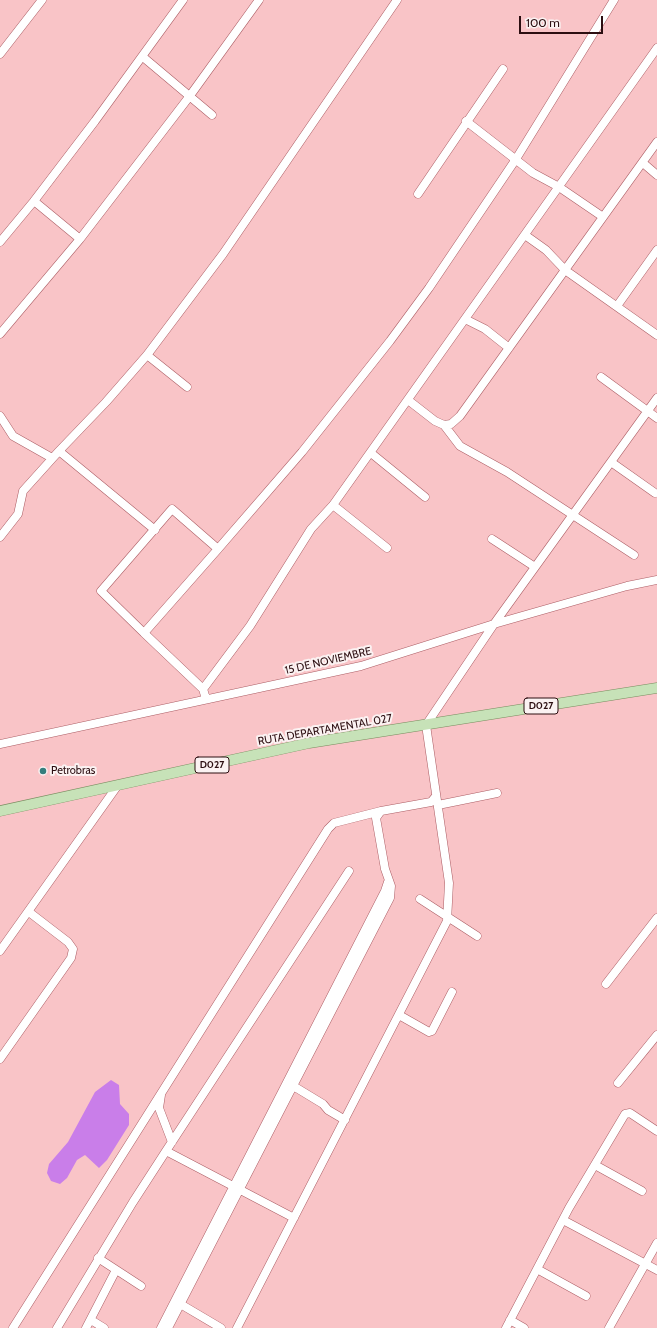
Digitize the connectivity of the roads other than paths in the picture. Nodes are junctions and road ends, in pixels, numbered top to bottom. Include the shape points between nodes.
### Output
1 (42, 0) edge
2 (183, 0) edge
3 (259, 0) edge
4 (397, 0) edge
5 (614, 0) edge
6 (657, 48) edge
7 (0, 54) edge
8 (143, 57) junction
9 (503, 69) dead end
10 (189, 97) junction
11 (212, 115) dead end
12 (466, 121) junction
13 (657, 142) edge
14 (516, 159) junction
15 (642, 163) junction
16 (657, 175) edge
17 (559, 187) junction
18 (418, 194) dead end
19 (34, 201) junction
20 (603, 217) junction
21 (525, 235) junction
22 (80, 239) junction
23 (0, 242) edge
24 (656, 254) edge
25 (565, 270) junction
26 (617, 306) junction
27 (465, 319) junction
28 (0, 334) edge
29 (657, 336) edge
30 (509, 348) junction
31 (147, 355) junction
32 (601, 377) dead end
33 (187, 387) dead end
34 (657, 398) edge
35 (408, 400) junction
36 (648, 411) junction
37 (0, 416) edge
38 (657, 418) edge
39 (444, 424) junction
40 (59, 451) junction
41 (371, 453) junction
42 (52, 458) junction
43 (611, 462) junction
44 (655, 493) dead end
45 (425, 497) dead end
46 (333, 505) junction
47 (574, 514) junction
48 (155, 530) junction
49 (0, 538) edge
50 (492, 539) dead end
51 (387, 548) dead end
52 (218, 549) junction
53 (634, 555) dead end
54 (535, 567) junction
55 (657, 580) edge
56 (494, 624) junction
57 (144, 633) junction
58 (657, 688) edge
59 (203, 689) junction
60 (206, 699) junction
61 (426, 725) junction
62 (0, 744) edge
63 (118, 785) junction
64 (497, 793) dead end
65 (436, 796) junction
66 (438, 805) junction
67 (0, 811) edge
68 (381, 811) junction
69 (349, 871) dead end
70 (420, 899) dead end
71 (29, 912) junction
72 (447, 917) junction
73 (657, 918) edge
74 (478, 936) dead end
75 (0, 951) edge
76 (606, 984) dead end
77 (452, 992) dead end
78 (399, 1015) junction
79 (657, 1035) edge
80 (0, 1059) edge
81 (618, 1083) dead end
82 (290, 1084) junction
83 (164, 1087) junction
84 (345, 1120) junction
85 (655, 1127) edge
86 (172, 1142) junction
87 (166, 1151) junction
88 (595, 1165) junction
89 (237, 1188) junction
90 (642, 1191) dead end
91 (294, 1218) junction
92 (563, 1220) junction
93 (657, 1243) edge
94 (98, 1258) junction
95 (645, 1264) junction
96 (537, 1269) junction
97 (116, 1270) junction
98 (657, 1270) edge
99 (141, 1286) dead end
100 (586, 1296) dead end
101 (178, 1302) junction
102 (91, 1320) junction
103 (510, 1320) junction
104 (13, 1328) edge
105 (57, 1328) edge
106 (86, 1328) edge
107 (104, 1328) edge
108 (161, 1328) edge
109 (168, 1328) edge
110 (221, 1328) edge
111 (237, 1328) edge
112 (506, 1328) edge
113 (524, 1328) edge
114 (610, 1328) edge

1 - 7 street
2 - 8 street
3 - 10 street
4 - 31 street via 223,254
5 - 14 street
6 - 17 street
8 - 10 street
8 - 19 street
9 - 12 street
10 - 11 street
10 - 22 street
12 - 14 street
12 - 18 street
13 - 15 street
14 - 17 street via 533,173
14 - 52 street via 390,341 302,452
15 - 16 street
15 - 20 street
17 - 20 street
17 - 21 street
19 - 22 street
19 - 23 street
20 - 25 street
21 - 25 street via 546,250
21 - 27 street
22 - 28 street
24 - 26 street
25 - 26 street
25 - 30 street
26 - 29 street
27 - 30 street via 485,329
27 - 35 street
30 - 39 street via 460,416 451,424
31 - 33 street
31 - 40 street
32 - 36 street
34 - 36 street
35 - 39 street via 435,421
35 - 41 street
36 - 38 street
36 - 43 street
37 - 42 street via 13,436
39 - 47 street via 460,446
40 - 42 street
40 - 48 street
41 - 45 street
41 - 46 street
42 - 49 street via 23,491 18,514
43 - 44 street
43 - 47 street
46 - 51 street
46 - 59 street via 311,530 250,626
47 - 53 street
47 - 54 street
48 - 52 street via 172,508
48 - 57 street via 101,590
50 - 54 street
52 - 57 street
54 - 56 street
55 - 56 street, 15 DE NOVIEMBRE via 626,586
56 - 60 street, 15 DE NOVIEMBRE via 361,666
56 - 61 street
57 - 59 street
58 - 61 main road, RUTA DEPARTAMENTAL 027 / D027
59 - 60 street
60 - 62 street, 15 DE NOVIEMBRE
61 - 63 main road, RUTA DEPARTAMENTAL 027 / D027 via 309,743
61 - 65 street
63 - 67 main road, RUTA DEPARTAMENTAL 027 / D027
63 - 71 street
64 - 66 street
65 - 66 street
65 - 68 street via 431,802
66 - 72 street via 449,883
68 - 82 street via 376,823 388,879 386,891
68 - 83 street via 334,823 328,829
69 - 86 street
70 - 72 street
71 - 75 street
71 - 80 street via 68,942 73,949 71,958
72 - 74 street
72 - 78 street via 444,928
73 - 76 street
77 - 78 street via 432,1031 428,1032
78 - 84 street
79 - 81 street
82 - 84 street
82 - 89 street
83 - 86 street via 159,1108
83 - 104 street
84 - 91 street
85 - 88 street via 630,1113 625,1114
86 - 87 street
87 - 89 street
87 - 94 street
88 - 90 street
88 - 92 street
89 - 91 street
89 - 101 street
91 - 111 street
92 - 95 street
92 - 96 street
93 - 95 street
94 - 97 street
94 - 105 street
95 - 98 street
95 - 114 street
96 - 100 street
96 - 103 street
97 - 99 street
97 - 102 street
101 - 108 street
101 - 109 street
101 - 110 street
102 - 106 street
102 - 107 street
103 - 112 street
103 - 113 street

